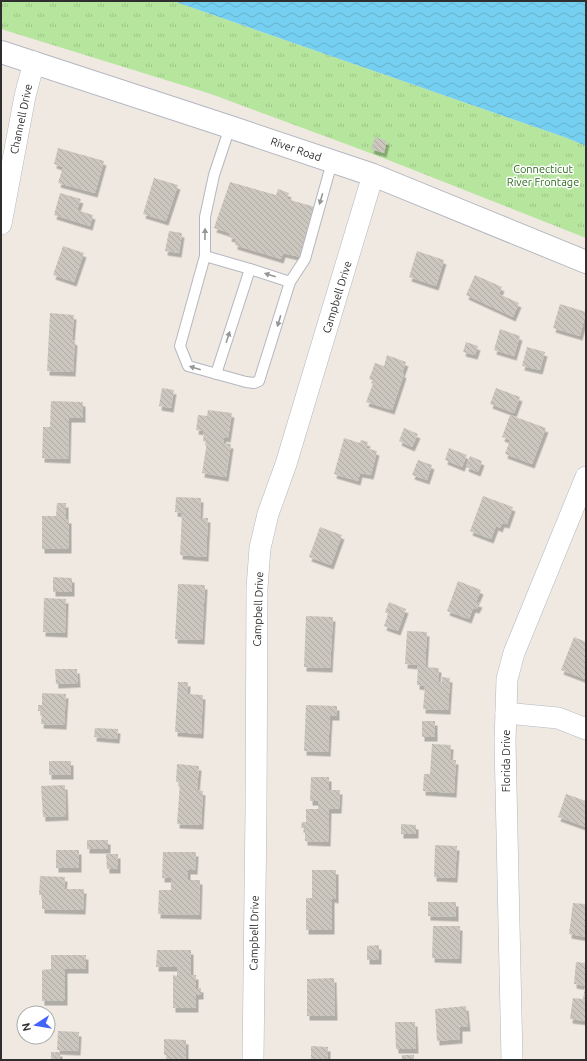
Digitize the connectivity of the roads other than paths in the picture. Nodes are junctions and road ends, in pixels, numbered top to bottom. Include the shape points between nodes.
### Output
1 (1, 52) edge
2 (34, 62) junction
3 (230, 127) junction
4 (332, 162) junction
5 (373, 176) junction
6 (1, 224) edge
7 (205, 256) junction
8 (586, 262) edge
9 (250, 269) junction
10 (290, 282) junction
11 (216, 374) junction
12 (586, 477) edge
13 (506, 713) junction
14 (586, 729) edge
15 (253, 1060) edge
16 (512, 1060) edge

1 - 2 street, River Road
2 - 3 street, River Road
2 - 6 street, Channell Drive via 25,96
3 - 4 street, River Road
7 -> 3 lane via 205,217 214,175
4 - 5 street, River Road
4 -> 10 lane via 305,259
5 - 8 street, River Road
5 - 15 street, Campbell Drive via 286,464 268,514 260,548 257,588
7 - 9 lane
11 -> 7 lane via 188,366 180,346
10 -> 9 lane
11 -> 9 lane
10 -> 11 lane via 259,381 246,382
12 - 13 street, Florida Drive via 514,653 507,678
13 - 14 street via 558,718
13 - 16 street, Florida Drive

